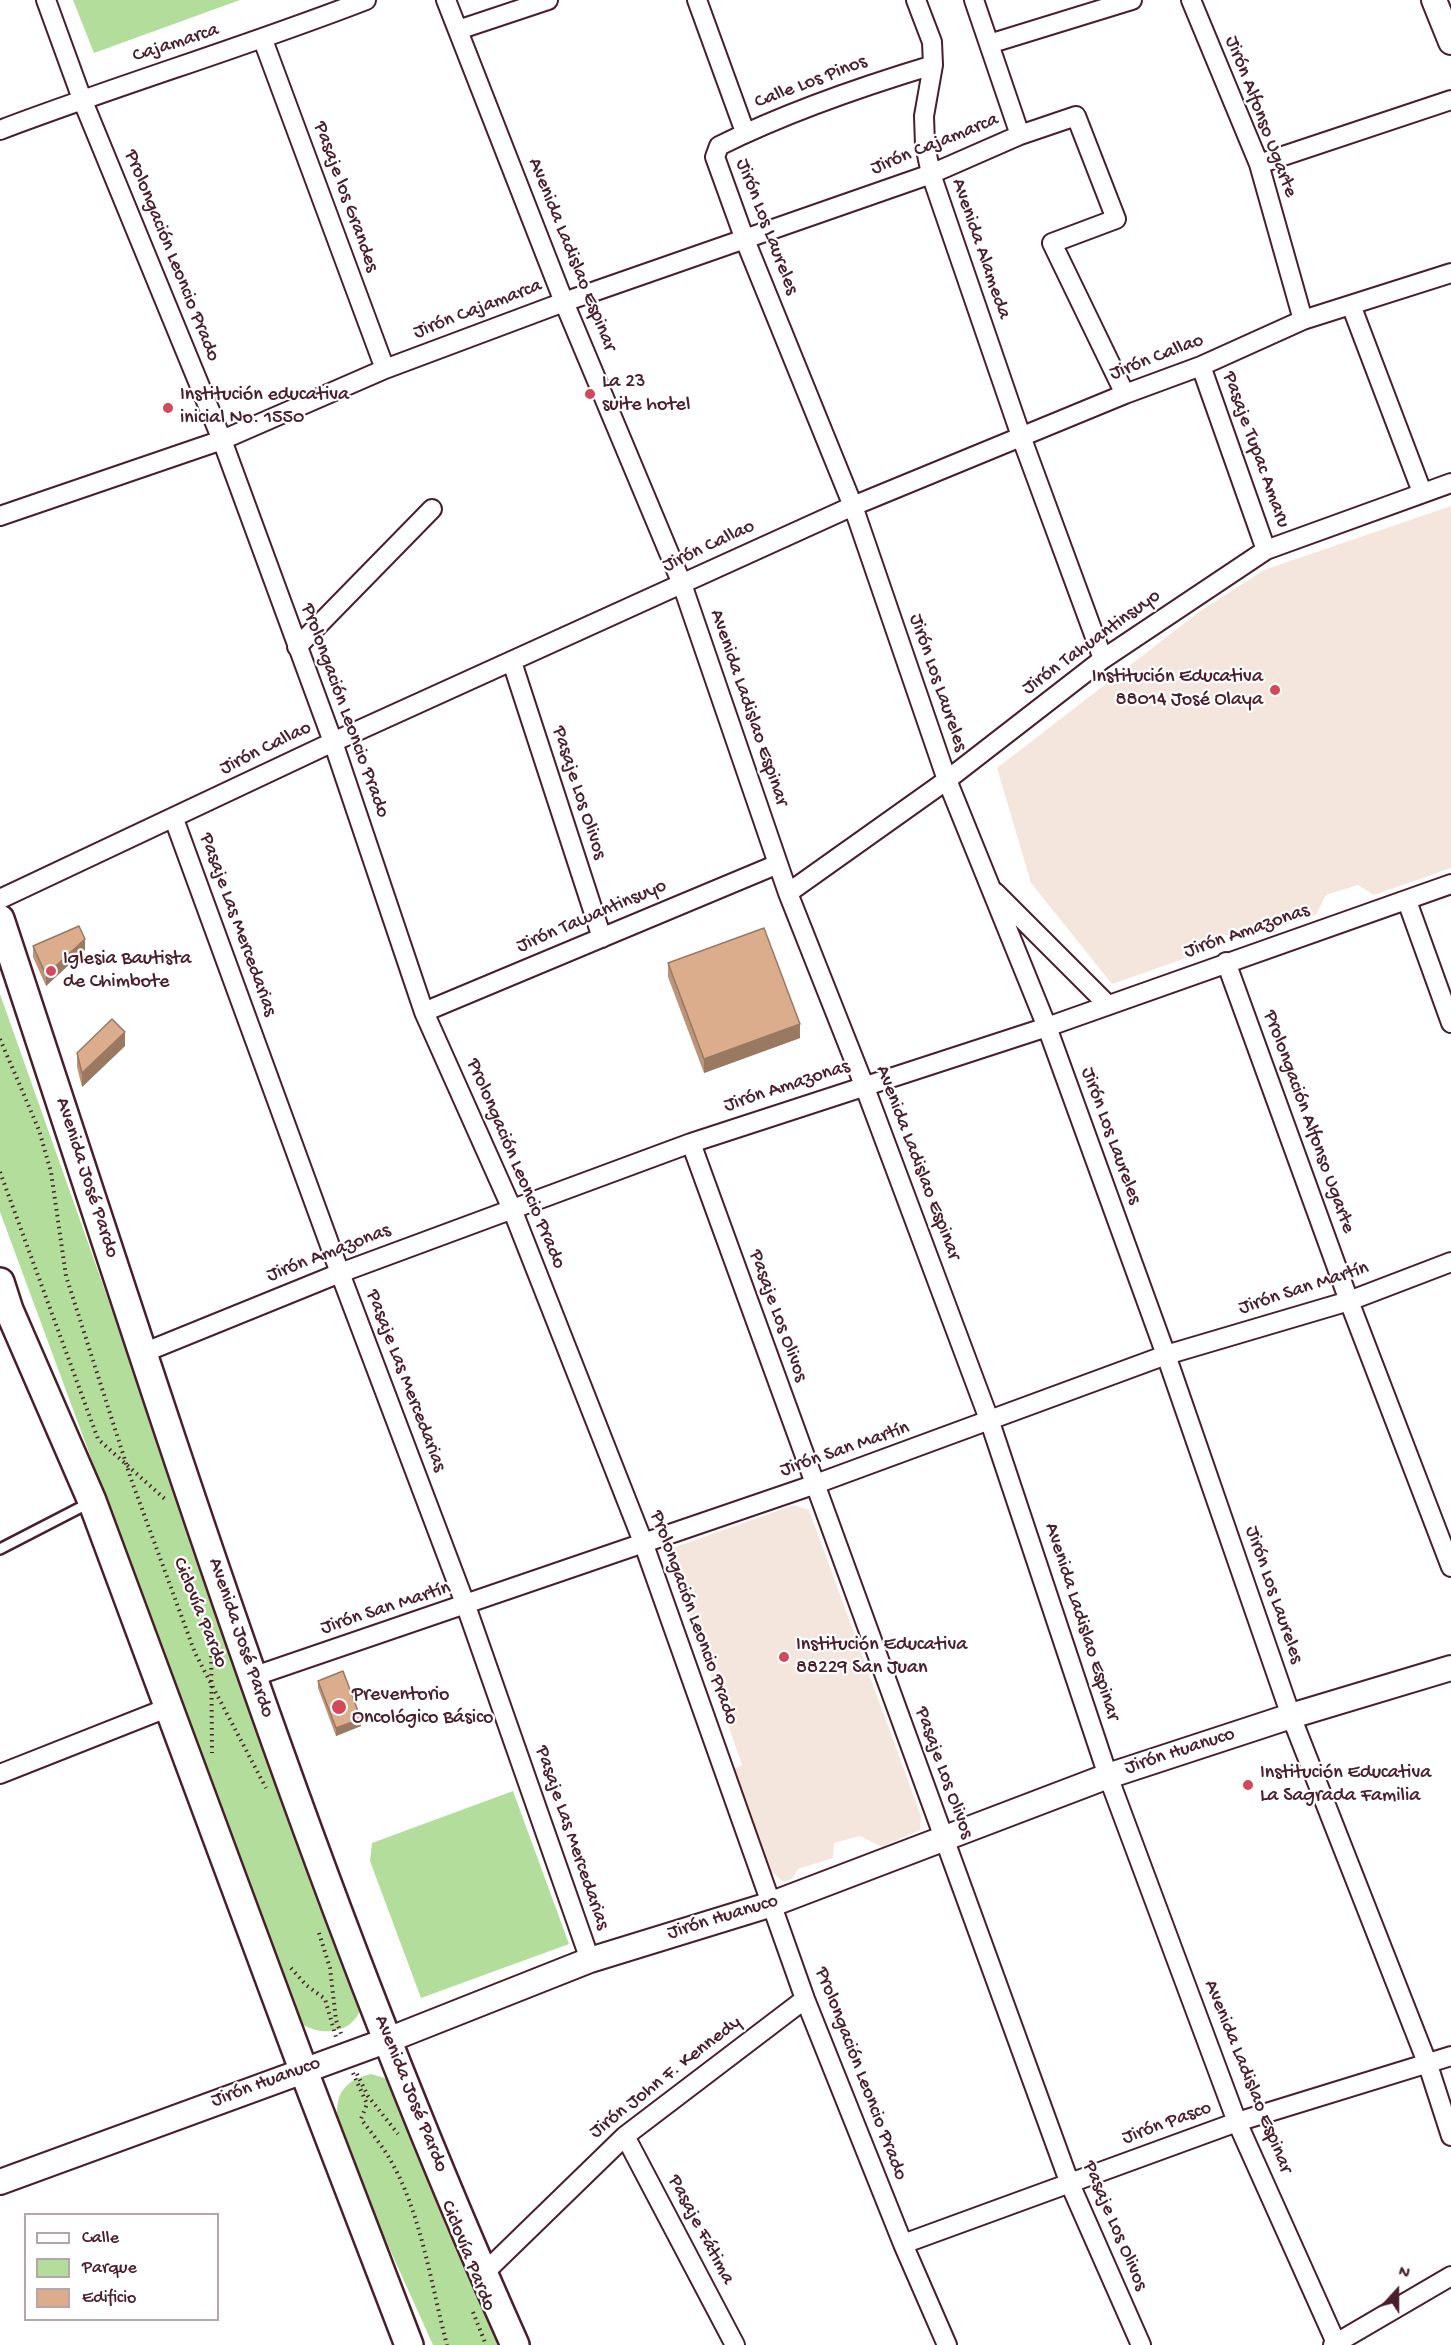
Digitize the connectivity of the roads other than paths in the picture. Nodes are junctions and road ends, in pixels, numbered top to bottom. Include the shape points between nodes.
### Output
1 (46, 0) edge
2 (366, 0) edge
3 (446, 0) edge
4 (548, 0) edge
5 (697, 0) edge
6 (916, 0) edge
7 (974, 0) edge
8 (1132, 0) edge
9 (1191, 0) edge
10 (1434, 0) edge
11 (458, 30) junction
12 (263, 40) junction
13 (1451, 42) edge
14 (989, 44) junction
15 (933, 65) junction
16 (82, 99) junction
17 (1451, 100) edge
18 (0, 130) edge
19 (745, 132) junction
20 (1020, 135) junction
21 (715, 156) joint
22 (1258, 165) junction
23 (931, 174) junction
24 (745, 240) junction
25 (1451, 273) edge
26 (564, 302) junction
27 (1351, 305) junction
28 (1303, 320) junction
29 (1201, 366) junction
30 (385, 369) junction
31 (1125, 394) junction
32 (1022, 439) junction
33 (222, 440) junction
34 (1451, 483) edge
35 (1422, 492) junction
36 (853, 506) junction
37 (432, 509) dead end
38 (0, 516) edge
39 (1266, 550) junction
40 (682, 584) junction
41 (297, 647) junction
42 (1103, 659) junction
43 (512, 662) junction
44 (333, 742) junction
45 (947, 780) junction
46 (174, 819) junction
47 (778, 864) junction
48 (1451, 884) edge
49 (990, 886) junction
50 (788, 893) junction
51 (0, 899) edge
52 (1407, 901) junction
53 (0, 919) edge
54 (602, 938) junction
55 (1226, 962) junction
56 (1108, 1005) junction
57 (424, 1012) junction
58 (1451, 1023) edge
59 (1047, 1027) junction
60 (864, 1085) junction
61 (691, 1143) junction
62 (512, 1209) junction
63 (1451, 1262) edge
64 (340, 1273) junction
65 (0, 1282) edge
66 (1349, 1301) junction
67 (5, 1312) edge
68 (143, 1353) junction
69 (1166, 1355) junction
70 (990, 1422) junction
71 (813, 1485) junction
72 (92, 1501) junction
73 (643, 1542) junction
74 (0, 1549) edge
75 (1451, 1567) edge
76 (466, 1606) junction
77 (1451, 1668) edge
78 (252, 1677) junction
79 (167, 1708) junction
80 (1291, 1716) junction
81 (0, 1774) edge
82 (1108, 1776) junction
83 (943, 1839) junction
84 (772, 1904) junction
85 (590, 1960) junction
86 (805, 1999) junction
87 (387, 2040) junction
88 (1451, 2056) edge
89 (1428, 2065) junction
90 (303, 2069) junction
91 (1237, 2122) junction
92 (625, 2136) junction
93 (1451, 2136) edge
94 (0, 2182) edge
95 (1070, 2184) junction
96 (903, 2244) junction
97 (483, 2274) junction
98 (1451, 2276) edge
99 (408, 2344) edge
100 (1335, 2344) edge
101 (515, 2345) edge
102 (735, 2345) edge
103 (947, 2345) edge
104 (1141, 2345) edge

1 - 16 street, Prolongación Leoncio Prado
2 - 12 street, Cajamarca
3 - 11 street, Avenida Ladislao Espinar
4 - 11 street
5 - 19 street, Jirón Los Laureles
6 - 15 street, Avenida Alameda via 932,42
7 - 14 street
8 - 14 street
9 - 22 street, Jirón Alfonso Ugarte
10 - 13 main road
11 - 26 street, Avenida Ladislao Espinar
12 - 16 street, Cajamarca
12 - 30 street, Pasaje los Grandes
14 - 20 street
15 - 19 street, Calle Los Pinos via 869,84
15 - 23 street, Avenida Alameda via 924,116
16 - 18 street, Cajamarca
16 - 33 street, Prolongación Leoncio Prado
17 - 22 street
19 - 21 street, Calle Los Pinos via 719,146
20 - 23 street, Jirón Cajamarca
20 - 31 street, Jirón Cajamarca via 1076,116 1116,219 1052,243
21 - 24 street, Jirón Los Laureles
22 - 28 street, Jirón Alfonso Ugarte
23 - 24 street, Jirón Cajamarca
23 - 32 street, Avenida Alameda
24 - 26 street, Jirón Cajamarca
24 - 36 street, Jirón Los Laureles
25 - 27 street, Jirón Callao
26 - 30 street, Jirón Cajamarca
26 - 40 street, Avenida Ladislao Espinar
27 - 28 street, Jirón Callao
27 - 35 street
28 - 29 street, Jirón Callao
29 - 31 street, Jirón Callao
29 - 39 street, Pasaje Tupac Amaru
30 - 33 street, Jirón Cajamarca
31 - 32 street, Jirón Callao
32 - 36 street, Jirón Callao
32 - 42 street, Avenida Alameda
33 - 38 street, Jirón Cajamarca
33 - 41 street, Prolongación Leoncio Prado
34 - 35 street, Jirón Tahuantinsuyo
35 - 39 street, Jirón Tahuantinsuyo
36 - 40 street, Jirón Callao
36 - 45 street, Jirón Los Laureles
37 - 41 street
39 - 42 street, Jirón Tahuantinsuyo
40 - 43 street, Jirón Callao
40 - 47 street, Avenida Ladislao Espinar
41 - 44 street, Prolongación Leoncio Prado
42 - 45 street, Jirón Tahuantinsuyo
43 - 44 street, Jirón Callao
43 - 54 street, Pasaje Los Olivos
44 - 46 street, Jirón Callao
44 - 57 street, Prolongación Leoncio Prado
45 - 49 street, Jirón Los Laureles
45 - 50 street, Jirón Tahuantinsuyo
46 - 51 street, Jirón Callao
46 - 64 street, Pasaje Las Mercedarias
47 - 50 street, Avenida Ladislao Espinar
47 - 54 street, Jirón Tawantinsuyo
48 - 52 street, Jirón Amazonas
49 - 56 street
49 - 59 street, Jirón Los Laureles
50 - 60 street, Avenida Ladislao Espinar
52 - 55 street, Jirón Amazonas
52 - 58 street
53 - 68 main road, Avenida José Pardo
54 - 57 street, Jirón Tawantinsuyo
55 - 56 street, Jirón Amazonas
55 - 66 street, Prolongación Alfonso Ugarte
56 - 59 street, Jirón Amazonas
57 - 62 street, Prolongación Leoncio Prado
59 - 60 street, Jirón Amazonas
59 - 69 street, Jirón Los Laureles
60 - 61 street, Jirón Amazonas
60 - 70 street, Avenida Ladislao Espinar
61 - 62 street, Jirón Amazonas
61 - 71 street, Pasaje Los Olivos
62 - 64 street, Jirón Amazonas
62 - 73 street, Prolongación Leoncio Prado
63 - 66 street, Jirón San Martín
64 - 68 street, Jirón Amazonas
64 - 76 street, Pasaje Las Mercedarias
65 - 67 main road
66 - 69 street, Jirón San Martín
66 - 75 street, Prolongación Alfonso Ugarte
67 - 72 main road
68 - 78 main road, Avenida José Pardo
69 - 70 street, Jirón San Martín
69 - 80 street, Jirón Los Laureles
70 - 71 street, Jirón San Martín
70 - 82 street, Avenida Ladislao Espinar
71 - 73 street, Jirón San Martín
71 - 83 street, Pasaje Los Olivos
72 - 74 lane
72 - 79 main road
73 - 76 street, Jirón San Martín
73 - 84 street, Prolongación Leoncio Prado
76 - 78 street, Jirón San Martín
76 - 85 street, Pasaje Las Mercedarias
77 - 80 main road, Jirón Huanuco
78 - 87 main road, Avenida José Pardo
79 - 81 street
79 - 90 main road
80 - 82 main road, Jirón Huanuco
80 - 89 street, Jirón Los Laureles
82 - 83 main road, Jirón Huanuco
82 - 91 street, Avenida Ladislao Espinar
83 - 84 main road, Jirón Huanuco
83 - 95 street, Pasaje Los Olivos
84 - 85 main road, Jirón Huanuco
84 - 86 street, Prolongación Leoncio Prado
85 - 87 main road, Jirón Huanuco
86 - 92 street, Jirón John F. Kennedy
86 - 96 street, Prolongación Leoncio Prado
87 - 90 main road, Jirón Huanuco
87 - 97 main road, Avenida José Pardo
88 - 89 street, Jirón Pasco
89 - 91 street, Jirón Pasco
89 - 93 street, Jirón Los Laureles
90 - 94 main road, Jirón Huanuco
90 - 99 main road
91 - 95 street, Jirón Pasco
91 - 100 street, Avenida Ladislao Espinar
92 - 97 street, Jirón John F. Kennedy
92 - 102 street, Pasaje Fátima
95 - 96 street, Jirón Pasco
95 - 104 street, Pasaje Los Olivos
96 - 103 street, Prolongación Leoncio Prado
97 - 101 main road, Avenida José Pardo
98 - 100 street

